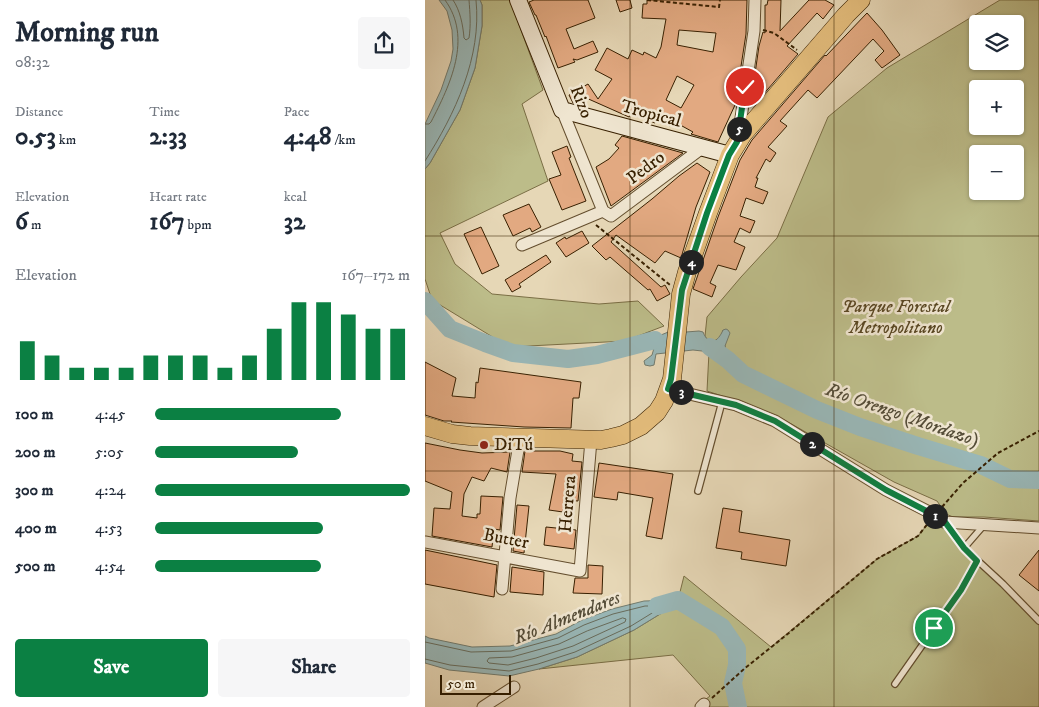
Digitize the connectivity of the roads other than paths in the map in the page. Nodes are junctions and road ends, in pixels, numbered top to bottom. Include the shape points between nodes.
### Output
1 (518, 0) edge
2 (755, 0) edge
3 (861, 0) edge
4 (562, 110) junction
5 (701, 148) junction
6 (733, 149) junction
7 (607, 214) junction
8 (522, 244) dead end
9 (670, 384) junction
10 (722, 402) junction
11 (425, 426) edge
12 (521, 438) junction
13 (591, 440) junction
14 (698, 491) dead end
15 (940, 518) junction
16 (985, 524) junction
17 (1039, 528) edge
18 (425, 542) edge
19 (964, 548) junction
20 (504, 557) junction
21 (977, 561) junction
22 (580, 571) joint
23 (501, 589) dead end
24 (1039, 622) edge
25 (895, 684) dead end
26 (514, 687) dead end
27 (483, 707) edge

1 - 4 street, Rizo
2 - 6 street via 754,27
3 - 6 main road via 755,119
4 - 5 street, Tropical
4 - 7 street, Rizo
5 - 6 street, Tropical
5 - 7 street, Pedro
6 - 9 main road via 707,213 682,290
7 - 8 street, Pedro
9 - 10 street
9 - 13 main road via 657,412 641,426 611,438
10 - 14 lane
10 - 15 street via 775,421 886,490
11 - 12 main road via 452,434
12 - 13 main road
12 - 20 street via 509,498
13 - 22 street, Herrera
15 - 16 street
15 - 19 lane
16 - 17 street
16 - 19 lane
18 - 20 street, Butter
19 - 21 lane
20 - 22 street, Butter
20 - 23 street
21 - 24 lane
21 - 25 lane via 961,590
26 - 27 street

